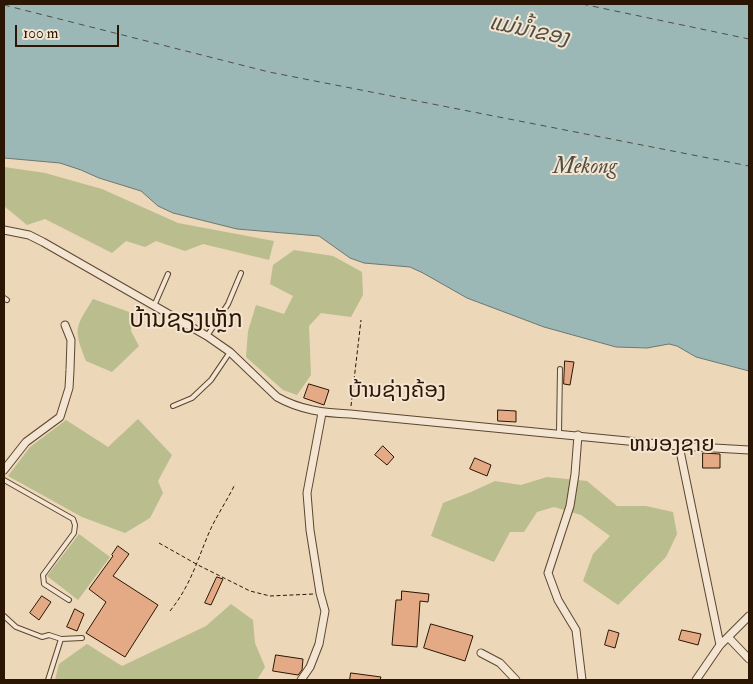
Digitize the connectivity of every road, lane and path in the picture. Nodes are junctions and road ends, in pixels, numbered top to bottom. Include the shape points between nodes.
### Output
1 (4, 230) edge
2 (241, 273) dead end
3 (168, 274) dead end
4 (154, 306) junction
5 (361, 320) dead end
6 (65, 325) dead end
7 (207, 336) junction
8 (230, 352) junction
9 (560, 369) dead end
10 (173, 406) dead end
11 (322, 413) junction
12 (350, 414) junction
13 (559, 434) junction
14 (578, 435) junction
15 (679, 446) junction
16 (749, 450) edge
17 (4, 470) edge
18 (4, 480) edge
19 (235, 484) dead end
20 (159, 543) dead end
21 (198, 565) junction
22 (320, 593) junction
23 (68, 600) dead end
24 (170, 611) dead end
25 (4, 616) edge
26 (749, 616) edge
27 (728, 637) junction
28 (82, 638) dead end
29 (61, 639) junction
30 (720, 645) junction
31 (481, 653) dead end
32 (749, 658) edge
33 (48, 680) edge
34 (301, 680) edge
35 (516, 680) edge
36 (582, 680) edge
37 (696, 680) edge

1 - 4 street via 29,235 43,242
2 - 7 lane via 228,304
3 - 4 lane
4 - 7 street
5 - 12 path
6 - 17 street via 71,340 70,370 60,417 26,442
7 - 8 street
8 - 10 lane via 211,380 192,398
8 - 11 street via 277,397
9 - 13 lane
11 - 12 street
11 - 22 street via 307,493
12 - 13 street
13 - 14 street
14 - 15 street
14 - 36 street via 570,506 548,573 558,600 576,630
15 - 16 street
15 - 30 street
18 - 23 lane via 73,519 74,533 43,575 44,584
19 - 21 path via 208,534
20 - 21 path
21 - 22 path via 270,596
21 - 24 path
22 - 34 street via 325,611 321,636 310,667
25 - 29 lane via 16,627 42,637 49,635
26 - 27 street
27 - 30 street
27 - 32 street
28 - 29 lane
29 - 33 lane
30 - 37 street
31 - 35 street via 500,663

